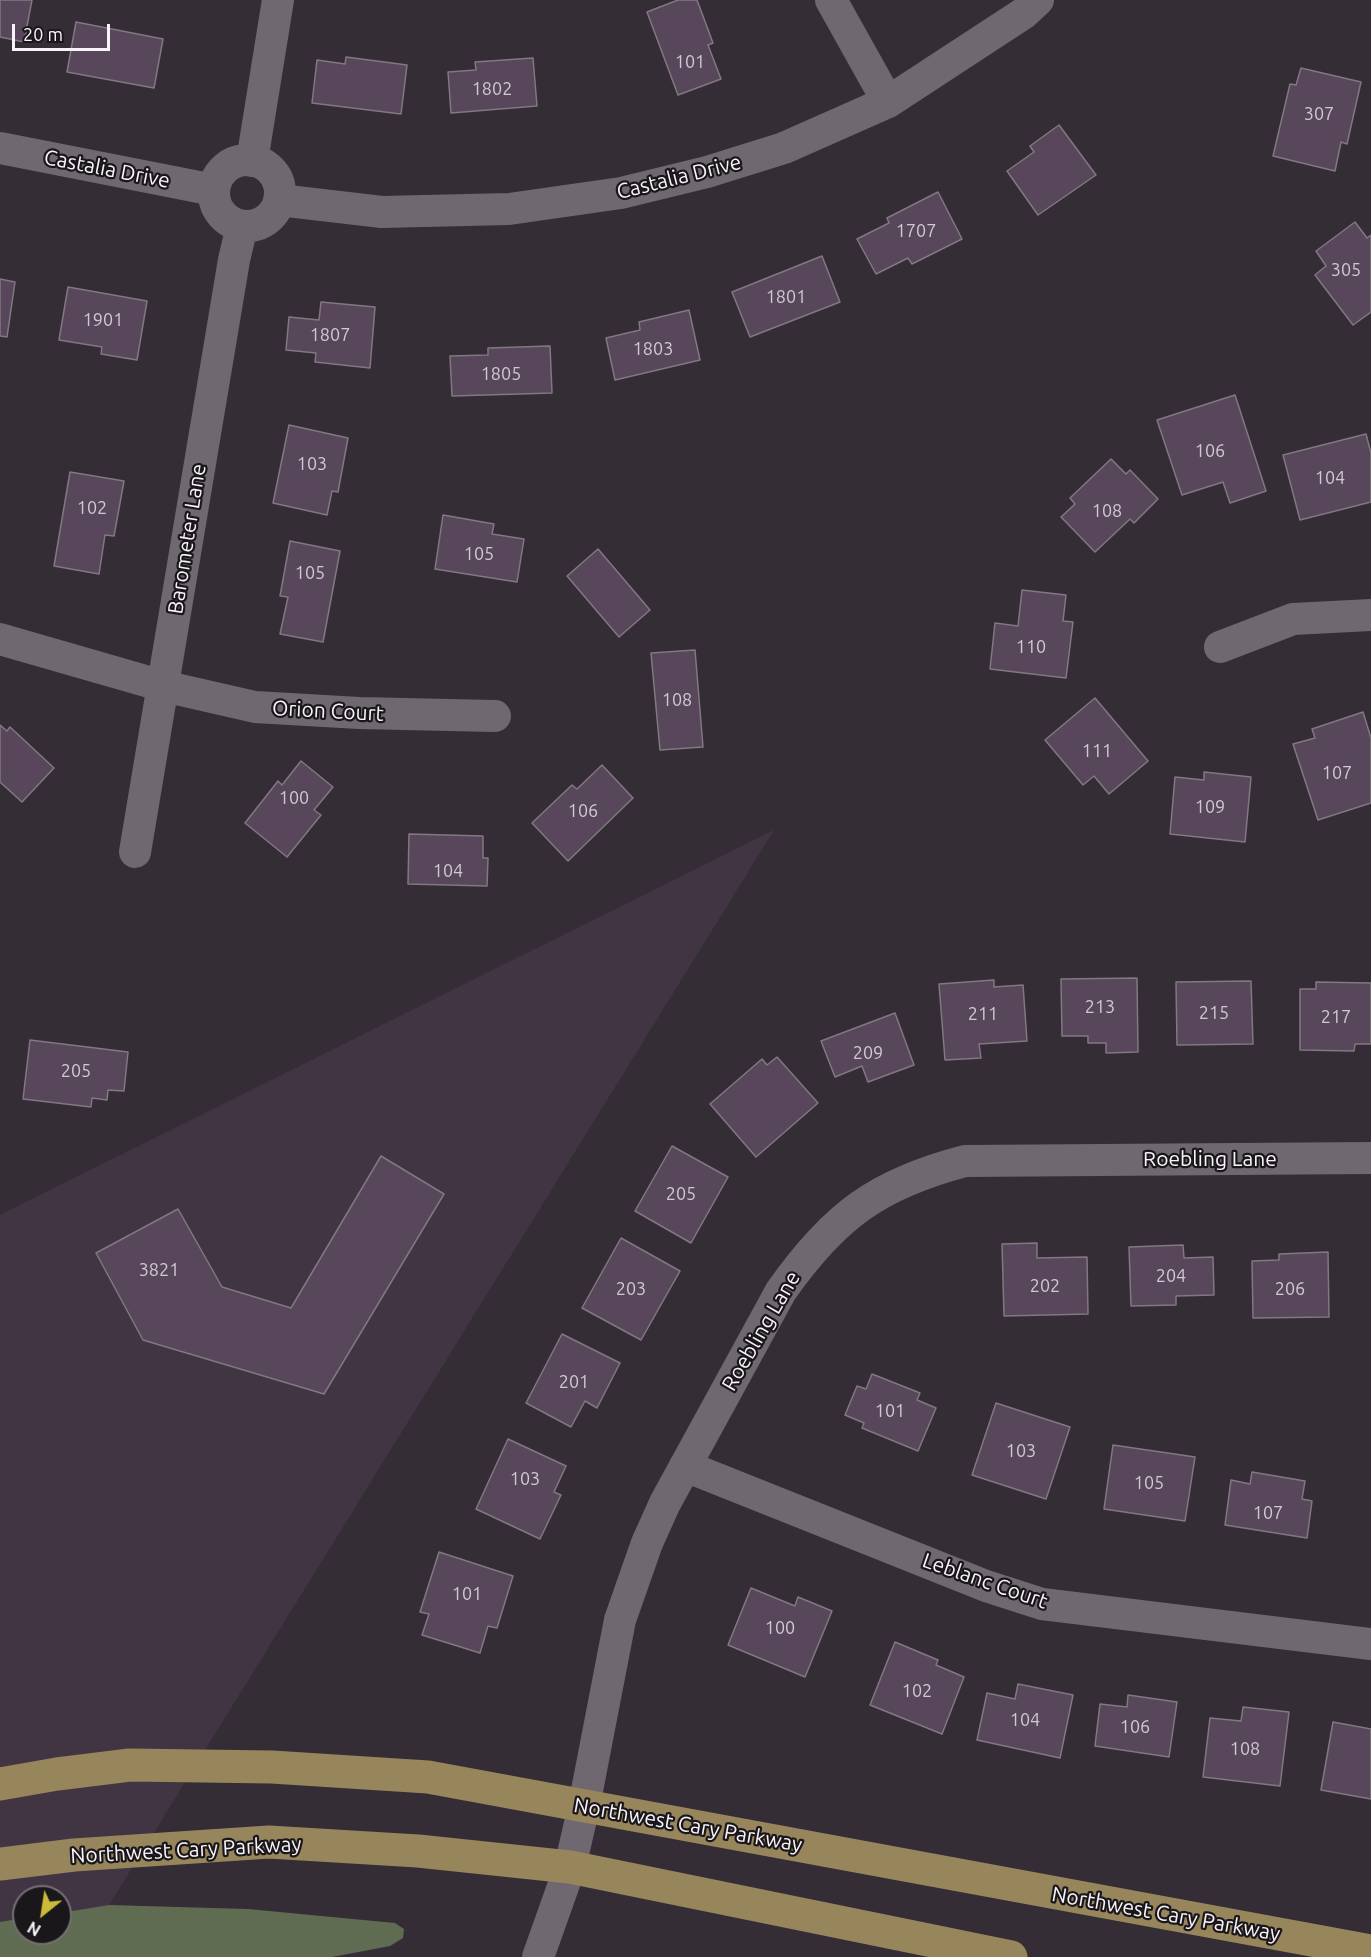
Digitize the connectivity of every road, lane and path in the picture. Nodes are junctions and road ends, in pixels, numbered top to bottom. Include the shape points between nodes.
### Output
1 (278, 0) edge
2 (831, 0) edge
3 (1038, 0) edge
4 (888, 102) junction
5 (0, 148) edge
6 (252, 161) junction
7 (214, 190) junction
8 (279, 200) junction
9 (242, 226) junction
10 (1371, 615) edge
11 (0, 639) edge
12 (1220, 647) dead end
13 (163, 686) junction
14 (495, 716) dead end
15 (135, 852) dead end
16 (1371, 1158) edge
17 (685, 1466) junction
18 (1371, 1644) edge
19 (0, 1784) edge
20 (584, 1806) junction
21 (0, 1864) edge
22 (570, 1868) junction
23 (1371, 1951) edge
24 (538, 1957) edge
25 (1011, 1957) edge

1 - 6 street
2 - 4 street
3 - 4 street, Castalia Drive
4 - 8 street, Castalia Drive via 784,148 621,193 509,209 382,212
5 - 7 street, Castalia Drive
6 - 7 street via 231,164 216,180
6 - 8 street via 270,170 276,179
7 - 9 street via 224,217
8 - 9 street via 261,223
9 - 13 street, Barometer Lane
10 - 12 street via 1293,619
11 - 13 street, Orion Court
13 - 14 street, Orion Court via 255,707
13 - 15 street, Barometer Lane
16 - 17 street, Roebling Lane via 965,1161 902,1181 843,1219 799,1266 781,1291
17 - 18 street, Leblanc Court via 986,1586 1042,1604
17 - 20 street, Roebling Lane via 647,1543 620,1620
19 - 20 main road, Northwest Cary Parkway via 130,1765 272,1767 428,1777
20 - 22 street, Roebling Lane
20 - 23 main road, Northwest Cary Parkway
21 - 22 main road, Northwest Cary Parkway via 269,1842 418,1851
22 - 24 street, Roebling Lane
22 - 25 main road, Northwest Cary Parkway

